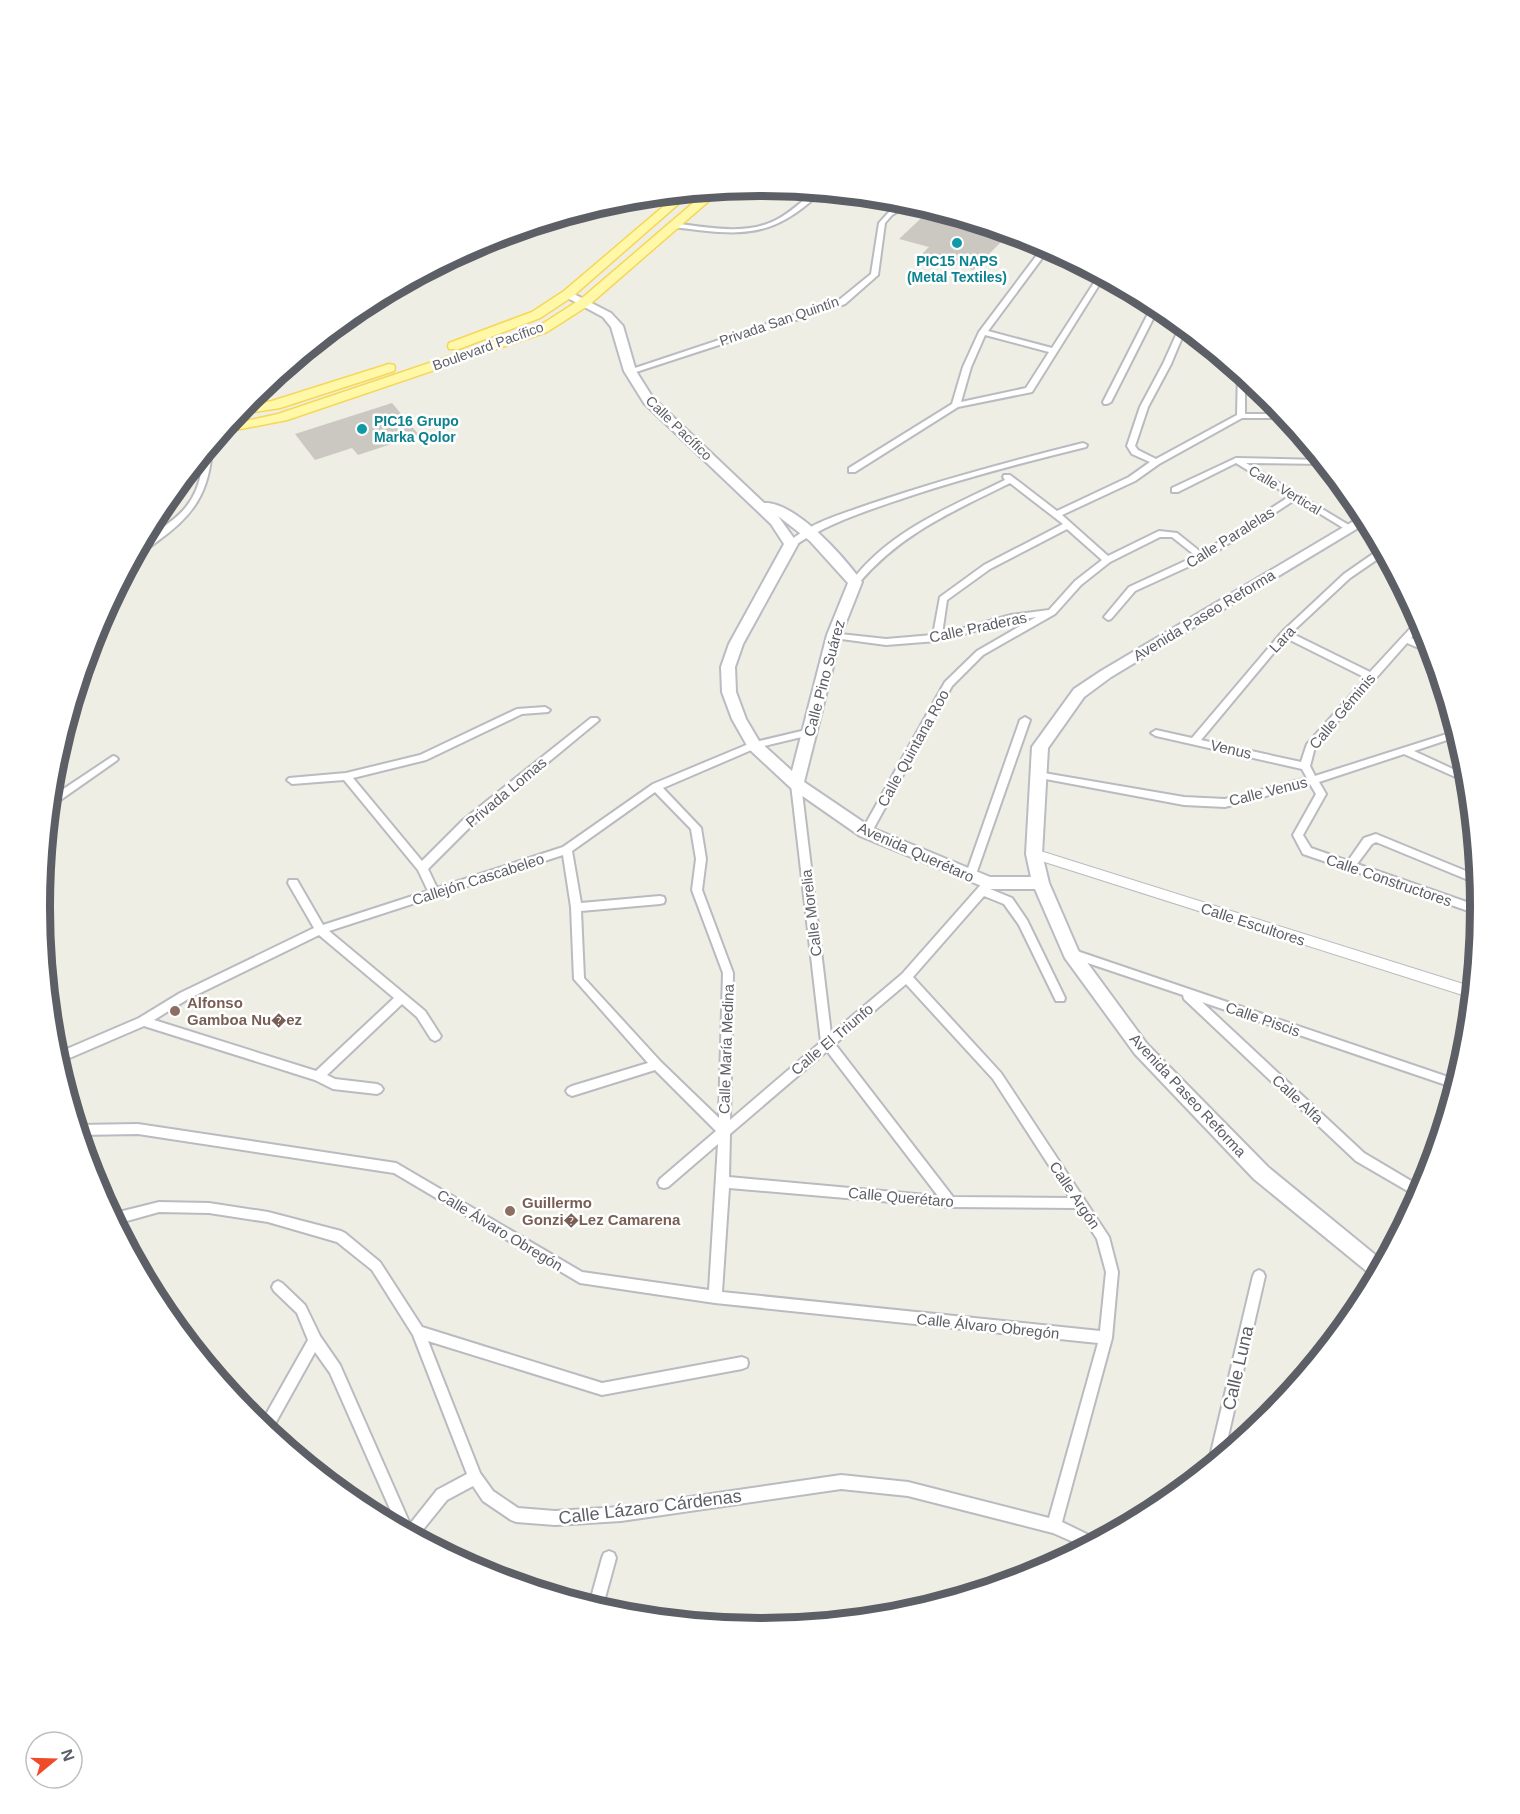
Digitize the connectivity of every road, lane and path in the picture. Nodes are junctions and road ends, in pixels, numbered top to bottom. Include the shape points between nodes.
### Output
1 (810, 198) edge
2 (703, 199) edge
3 (675, 202) edge
4 (897, 210) edge
5 (673, 225) junction
6 (1040, 255) edge
7 (1097, 282) edge
8 (568, 294) junction
9 (585, 302) junction
10 (1152, 314) edge
11 (983, 332) junction
12 (1180, 334) edge
13 (1054, 351) junction
14 (630, 371) junction
15 (1240, 385) edge
16 (1107, 402) dead end
17 (956, 405) junction
18 (254, 409) edge
19 (1241, 416) junction
20 (1272, 416) edge
21 (237, 427) edge
22 (1083, 445) dead end
23 (208, 460) edge
24 (1236, 460) junction
25 (1156, 462) junction
26 (1314, 462) edge
27 (994, 469) junction
28 (852, 470) dead end
29 (1011, 480) junction
30 (1175, 490) dead end
31 (1294, 497) junction
32 (758, 504) junction
33 (1056, 514) junction
34 (1357, 522) edge
35 (1068, 525) junction
36 (1348, 527) junction
37 (807, 532) junction
38 (151, 542) edge
39 (791, 544) junction
40 (1377, 555) edge
41 (1202, 557) junction
42 (1107, 560) junction
43 (855, 582) junction
44 (1052, 612) junction
45 (1108, 617) dead end
46 (1414, 630) edge
47 (1285, 634) junction
48 (834, 635) junction
49 (937, 638) junction
50 (1406, 639) junction
51 (1420, 645) edge
52 (1370, 676) junction
53 (545, 710) dead end
54 (594, 720) dead end
55 (1025, 720) dead end
56 (810, 732) junction
57 (1156, 733) dead end
58 (1449, 737) edge
59 (1195, 741) junction
60 (754, 745) junction
61 (1406, 751) junction
62 (113, 759) dead end
63 (1305, 766) junction
64 (1038, 775) junction
65 (1458, 775) edge
66 (346, 776) junction
67 (292, 780) dead end
68 (1312, 780) junction
69 (796, 784) junction
70 (656, 787) junction
71 (59, 797) edge
72 (866, 832) junction
73 (1301, 843) joint
74 (567, 850) junction
75 (1034, 854) junction
76 (1349, 867) junction
77 (422, 868) junction
78 (970, 876) junction
79 (1469, 876) edge
80 (293, 883) dead end
81 (1041, 883) junction
82 (986, 887) junction
83 (434, 893) junction
84 (660, 900) dead end
85 (576, 906) junction
86 (1470, 907) edge
87 (320, 930) junction
88 (1071, 953) junction
89 (906, 977) junction
90 (1465, 990) edge
91 (1184, 993) junction
92 (401, 998) junction
93 (1060, 998) dead end
94 (143, 1021) junction
95 (435, 1036) dead end
96 (827, 1043) junction
97 (65, 1055) edge
98 (657, 1065) junction
99 (318, 1076) junction
100 (1448, 1081) edge
101 (377, 1089) dead end
102 (572, 1091) dead end
103 (85, 1130) edge
104 (724, 1131) junction
105 (723, 1182) junction
106 (664, 1183) dead end
107 (1412, 1188) edge
108 (950, 1202) junction
109 (1080, 1203) junction
110 (121, 1217) edge
111 (1373, 1265) edge
112 (1259, 1276) dead end
113 (279, 1287) dead end
114 (715, 1297) junction
115 (418, 1332) junction
116 (1106, 1338) junction
117 (315, 1340) junction
118 (742, 1363) dead end
119 (270, 1420) edge
120 (1219, 1449) edge
121 (475, 1477) junction
122 (402, 1520) edge
123 (1054, 1526) junction
124 (416, 1528) edge
125 (1084, 1539) edge
126 (609, 1558) dead end
127 (598, 1598) edge

1 - 5 street via 780,221 756,229 725,231
2 - 5 main road, Boulevard Pacífico
3 - 8 main road, Boulevard Pacífico
4 - 14 street, Privada San Quintín via 882,223 874,275 842,302
5 - 9 main road, Boulevard Pacífico
6 - 11 street
7 - 13 street
8 - 9 main road, Calle Pacífico
8 - 18 main road, Boulevard Pacífico via 508,327
9 - 14 main road, Calle Pacífico via 617,326
9 - 21 main road, Boulevard Pacífico via 543,329 282,417
10 - 16 street
11 - 13 street
11 - 17 street
12 - 25 street via 1144,407 1131,447
13 - 17 street via 1029,390
14 - 32 main road, Calle Pacífico via 648,400
15 - 19 street
17 - 28 street
19 - 20 street
19 - 25 street
22 - 27 street
23 - 38 street via 200,493 190,509
24 - 26 street, Calle Vertical
24 - 30 street
24 - 31 street, Calle Vertical
25 - 33 street via 1132,479
27 - 29 street
27 - 37 street, Avenida Querétaro via 915,491
29 - 33 street
29 - 43 street, Calle Pino Suárez via 915,527 869,563
31 - 36 street, Calle Vertical
31 - 41 street, Calle Paralelas
32 - 37 main road, Calle Pacífico via 774,508
32 - 39 main road, Calle Pacífico via 776,521
33 - 35 street
34 - 36 main road, Avenida Paseo Reforma
35 - 42 street
35 - 49 street via 987,567 943,599
36 - 64 main road, Avenida Paseo Reforma via 1079,693 1040,747
37 - 39 street, Avenida Querétaro
37 - 43 main road, Calle Pacífico
39 - 60 main road, Avenida Querétaro via 736,644 728,667 729,692
40 - 47 street, Lara via 1347,576
41 - 42 street, Calle Quintana Roo via 1166,533
41 - 45 street, Calle Paralelas via 1132,589
42 - 44 street, Calle Quintana Roo via 1078,583
43 - 48 main road, Calle Pino Suárez
44 - 49 street, Calle Praderas via 1011,618
44 - 72 street, Calle Quintana Roo via 980,653 948,684
46 - 50 street, Calle Géminis
47 - 52 street
47 - 59 street, Lara
48 - 49 street, Calle Praderas via 886,642
48 - 56 main road, Calle Pino Suárez
50 - 51 street
50 - 52 street, Calle Géminis
52 - 63 street, Calle Géminis via 1310,746
53 - 66 street via 520,711 423,758
54 - 77 street, Privada Lomas via 467,823
55 - 78 street
56 - 60 street, Callejón Cascabeleo
56 - 69 main road, Calle Pino Suárez
57 - 59 street, Venus
58 - 61 street, Calle Venus
59 - 63 street, Venus
60 - 69 main road, Avenida Querétaro
60 - 70 street, Callejón Cascabeleo
61 - 65 street
61 - 68 street, Calle Venus
62 - 71 street
63 - 68 street, Calle Géminis
64 - 68 street, Calle Venus via 1184,801 1225,803
64 - 75 main road, Avenida Paseo Reforma
66 - 67 street
66 - 77 street
68 - 73 street, Calle Géminis via 1321,794 1298,835
69 - 72 main road, Avenida Querétaro
69 - 96 street, Calle Morelia
70 - 74 street, Callejón Cascabeleo
70 - 104 street, Calle María Medina via 696,828 701,859 697,890 728,973
72 - 78 main road, Avenida Querétaro
73 - 76 street, Calle Constructores via 1307,852
74 - 83 street, Callejón Cascabeleo
74 - 85 street
75 - 81 main road, Avenida Paseo Reforma
75 - 90 street, Calle Escultores
76 - 79 street via 1368,841 1376,838
76 - 86 street, Calle Constructores
77 - 83 street
78 - 82 main road, Avenida Querétaro
80 - 87 street
81 - 82 main road, Avenida Querétaro
81 - 88 main road, Avenida Paseo Reforma
82 - 89 street, Calle El Triunfo
82 - 93 street via 1008,901 1023,923
83 - 87 street, Callejón Cascabeleo
84 - 85 street
85 - 98 street via 579,979
87 - 92 street
87 - 94 street, Callejón Cascabeleo via 184,996
88 - 91 street, Calle Piscis
88 - 111 main road, Avenida Paseo Reforma via 1141,1049 1253,1165
89 - 96 street, Calle El Triunfo
89 - 109 street, Calle Argón via 997,1076
91 - 100 street, Calle Piscis
91 - 107 street, Calle Alfa via 1360,1157
92 - 95 street via 421,1014
92 - 99 street
94 - 97 street, Callejón Cascabeleo
94 - 99 street
96 - 104 street, Calle El Triunfo
96 - 108 street
98 - 102 street
98 - 104 street
99 - 101 street via 333,1084
103 - 114 street, Calle Álvaro Obregón via 138,1129 396,1168 580,1277
104 - 105 street, Calle María Medina
104 - 106 street, Calle El Triunfo
105 - 108 street, Calle Querétaro
105 - 114 street, Calle María Medina
108 - 109 street, Calle Querétaro
109 - 116 street, Calle Argón via 1103,1237 1112,1272
110 - 115 street, Calle Lázaro Cárdenas via 159,1207 209,1208 268,1217 341,1237 375,1266
112 - 120 street, Calle Luna
113 - 117 street via 301,1309
114 - 116 street, Calle Álvaro Obregón
115 - 118 street via 602,1389
115 - 121 street, Calle Lázaro Cárdenas
116 - 123 street, Calle Argón
117 - 119 street
117 - 122 street via 335,1369
121 - 123 street, Calle Lázaro Cárdenas via 488,1496 516,1515 555,1518 621,1514 840,1482 908,1489
121 - 124 street via 442,1495
123 - 125 street, Calle Lázaro Cárdenas
126 - 127 street

